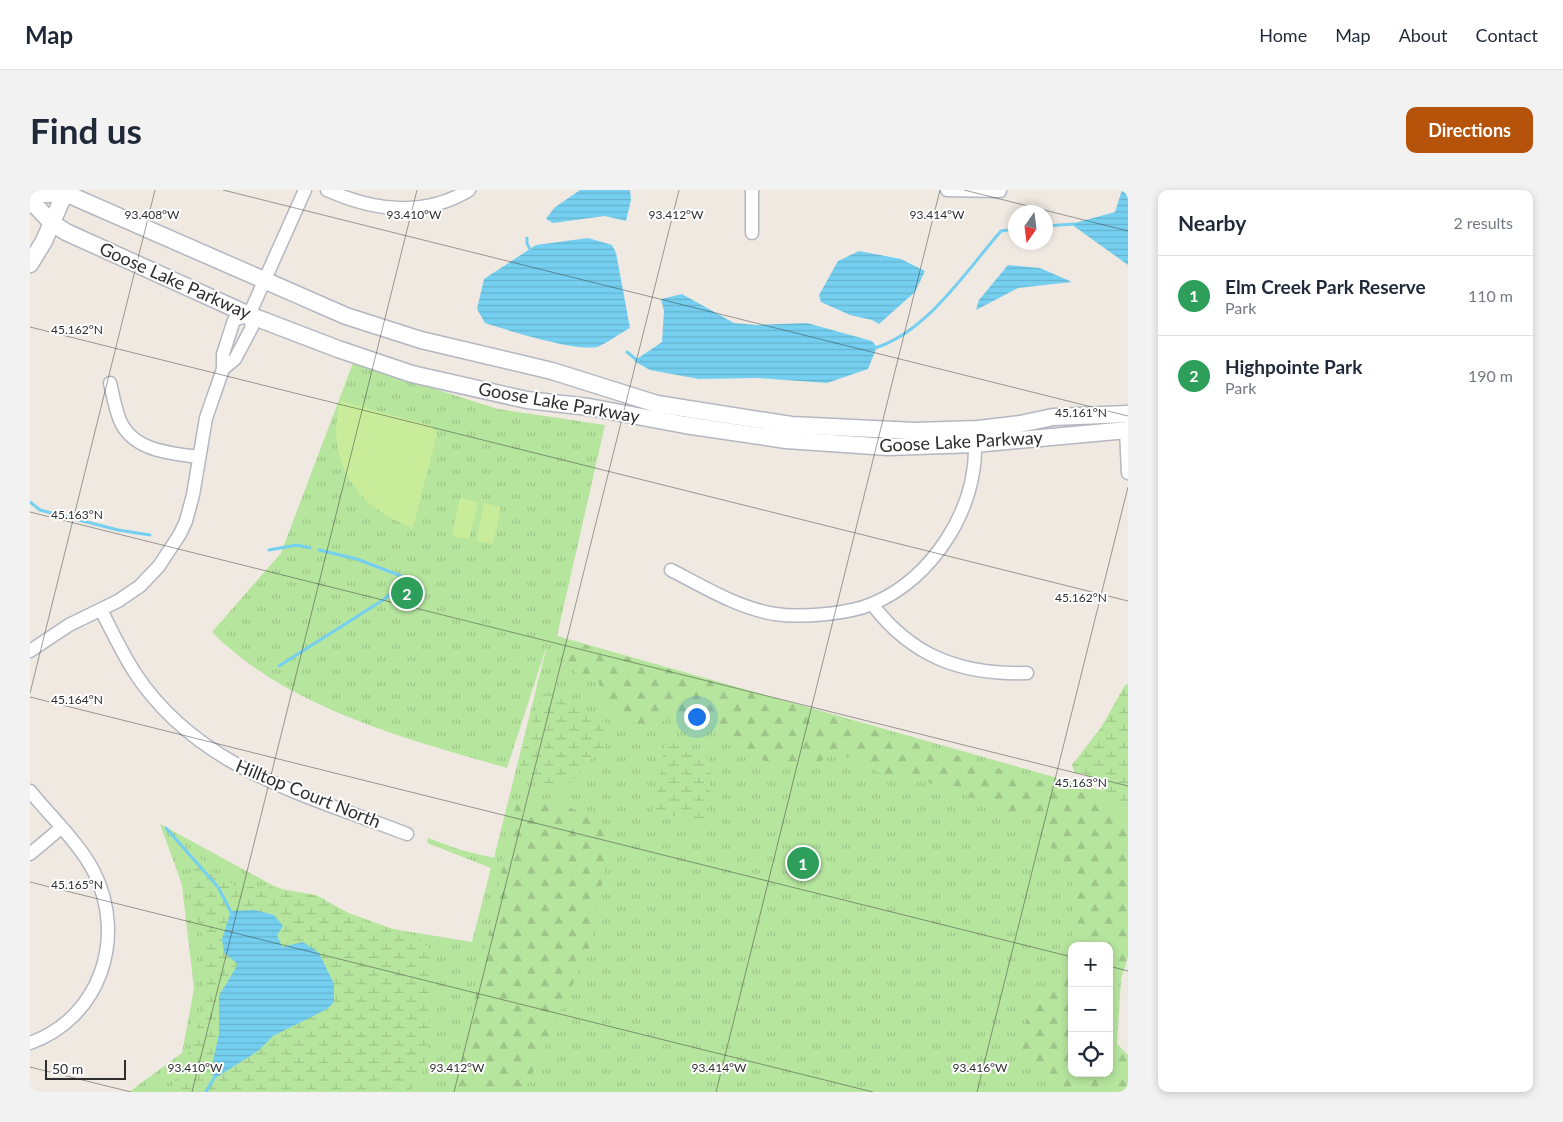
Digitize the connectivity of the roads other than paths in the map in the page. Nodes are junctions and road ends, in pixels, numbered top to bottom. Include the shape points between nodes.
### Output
1 (305, 190) edge
2 (327, 190) edge
3 (469, 190) edge
4 (752, 190) edge
5 (947, 190) edge
6 (1000, 191) dead end
7 (66, 192) edge
8 (30, 195) edge
9 (30, 200) edge
10 (52, 223) junction
11 (752, 233) dead end
12 (30, 264) edge
13 (264, 281) junction
14 (249, 315) junction
15 (223, 369) junction
16 (110, 383) dead end
17 (1127, 424) edge
18 (975, 444) junction
19 (200, 457) junction
20 (1128, 473) edge
21 (671, 570) dead end
22 (872, 604) junction
23 (101, 610) junction
24 (30, 651) edge
25 (1027, 673) dead end
26 (30, 791) edge
27 (61, 828) junction
28 (407, 834) dead end
29 (30, 854) edge
30 (30, 1043) edge

1 - 13 street
2 - 3 street via 366,205 395,210 440,203
4 - 11 street
5 - 6 street
7 - 8 street, Goose Lake Parkway
7 - 10 street
7 - 13 street, Goose Lake Parkway
9 - 10 street, Goose Lake Parkway
10 - 12 street
10 - 14 street, Goose Lake Parkway
13 - 14 street
13 - 17 street, Goose Lake Parkway via 346,316 420,340 552,371 657,404 791,425 915,431 978,429 1053,417
14 - 15 street via 252,327 235,360
14 - 15 street via 234,320 223,354
14 - 18 street, Goose Lake Parkway via 338,350 412,374 528,400 786,440 888,447
15 - 19 street via 206,418
16 - 19 street via 119,418 132,438 156,449
17 - 18 street, Goose Lake Parkway
17 - 20 street
18 - 22 street via 969,490 945,542 927,565 905,584
19 - 23 street via 186,521 159,566 140,586
21 - 22 street via 748,607 775,614 802,617
22 - 25 street via 886,623 905,640 950,664 975,671
23 - 24 street via 69,625
23 - 28 street, Hilltop Court North via 136,674 158,702 184,728 220,756 277,785
26 - 27 street
27 - 29 street
27 - 30 street via 94,871 108,914 105,960 87,1000 63,1026

